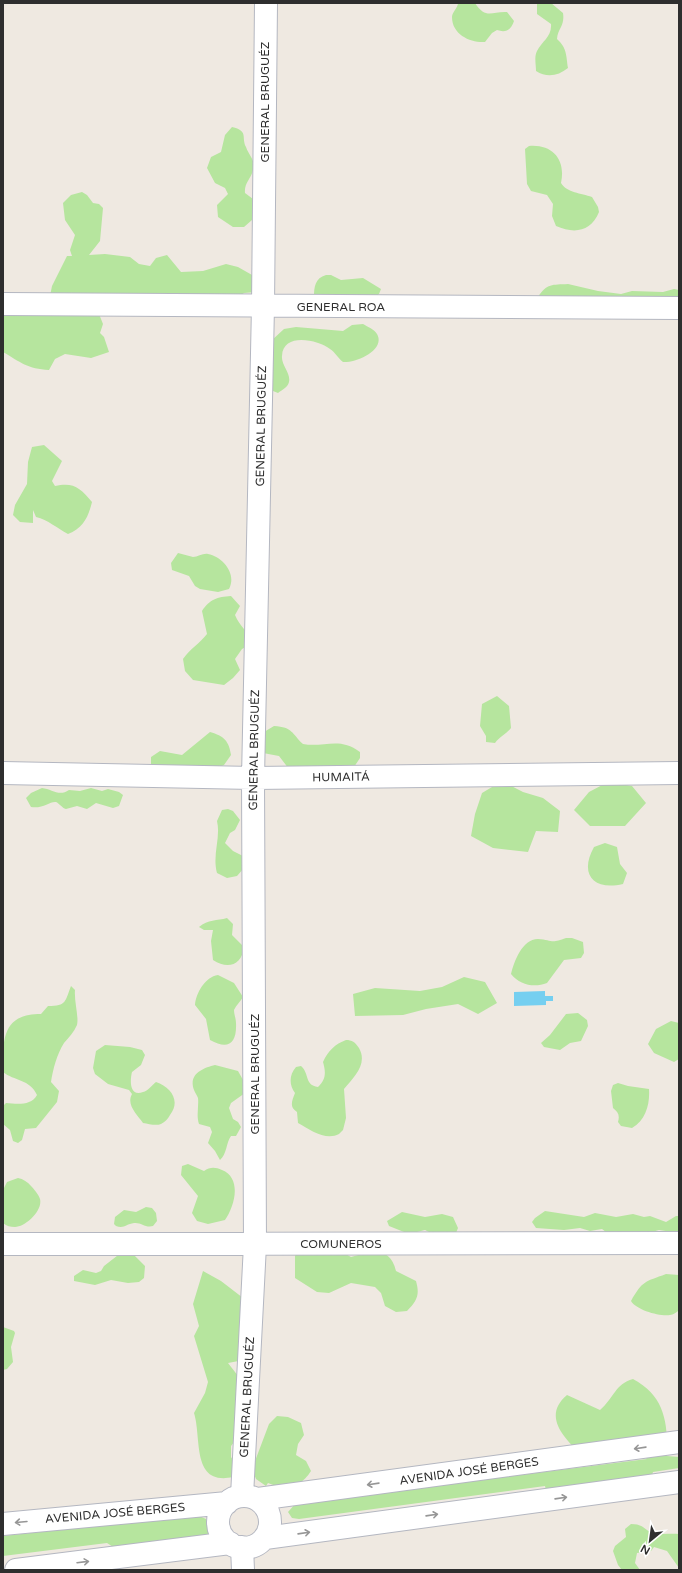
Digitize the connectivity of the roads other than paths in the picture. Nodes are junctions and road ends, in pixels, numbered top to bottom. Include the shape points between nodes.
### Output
1 (266, 3) edge
2 (3, 304) edge
3 (263, 306) junction
4 (679, 308) edge
5 (3, 773) edge
6 (679, 773) edge
7 (253, 778) junction
8 (679, 1243) edge
9 (3, 1244) edge
10 (256, 1245) junction
11 (679, 1442) edge
12 (679, 1482) edge
13 (242, 1499) junction
14 (3, 1524) edge
15 (265, 1538) junction
16 (236, 1545) junction
17 (16, 1570) edge
18 (242, 1570) edge

1 - 3 street, GENERAL BRUGUÉZ
2 - 3 street, GENERAL ROA
3 - 4 street, GENERAL ROA
3 - 7 street, GENERAL BRUGUÉZ
5 - 7 street, HUMAITÁ
6 - 7 street, HUMAITÁ
7 - 10 street, GENERAL BRUGUÉZ
8 - 10 street, COMUNEROS
9 - 10 street, COMUNEROS
10 - 13 street, GENERAL BRUGUÉZ
11 -> 13 street, AVENIDA JOSÉ BERGES
15 -> 12 street
13 -> 14 street, AVENIDA JOSÉ BERGES
13 - 15 street via 264,1504 270,1517
13 - 16 street via 219,1516 218,1523 221,1534
15 - 16 street via 252,1546
17 -> 16 street
16 - 18 street

